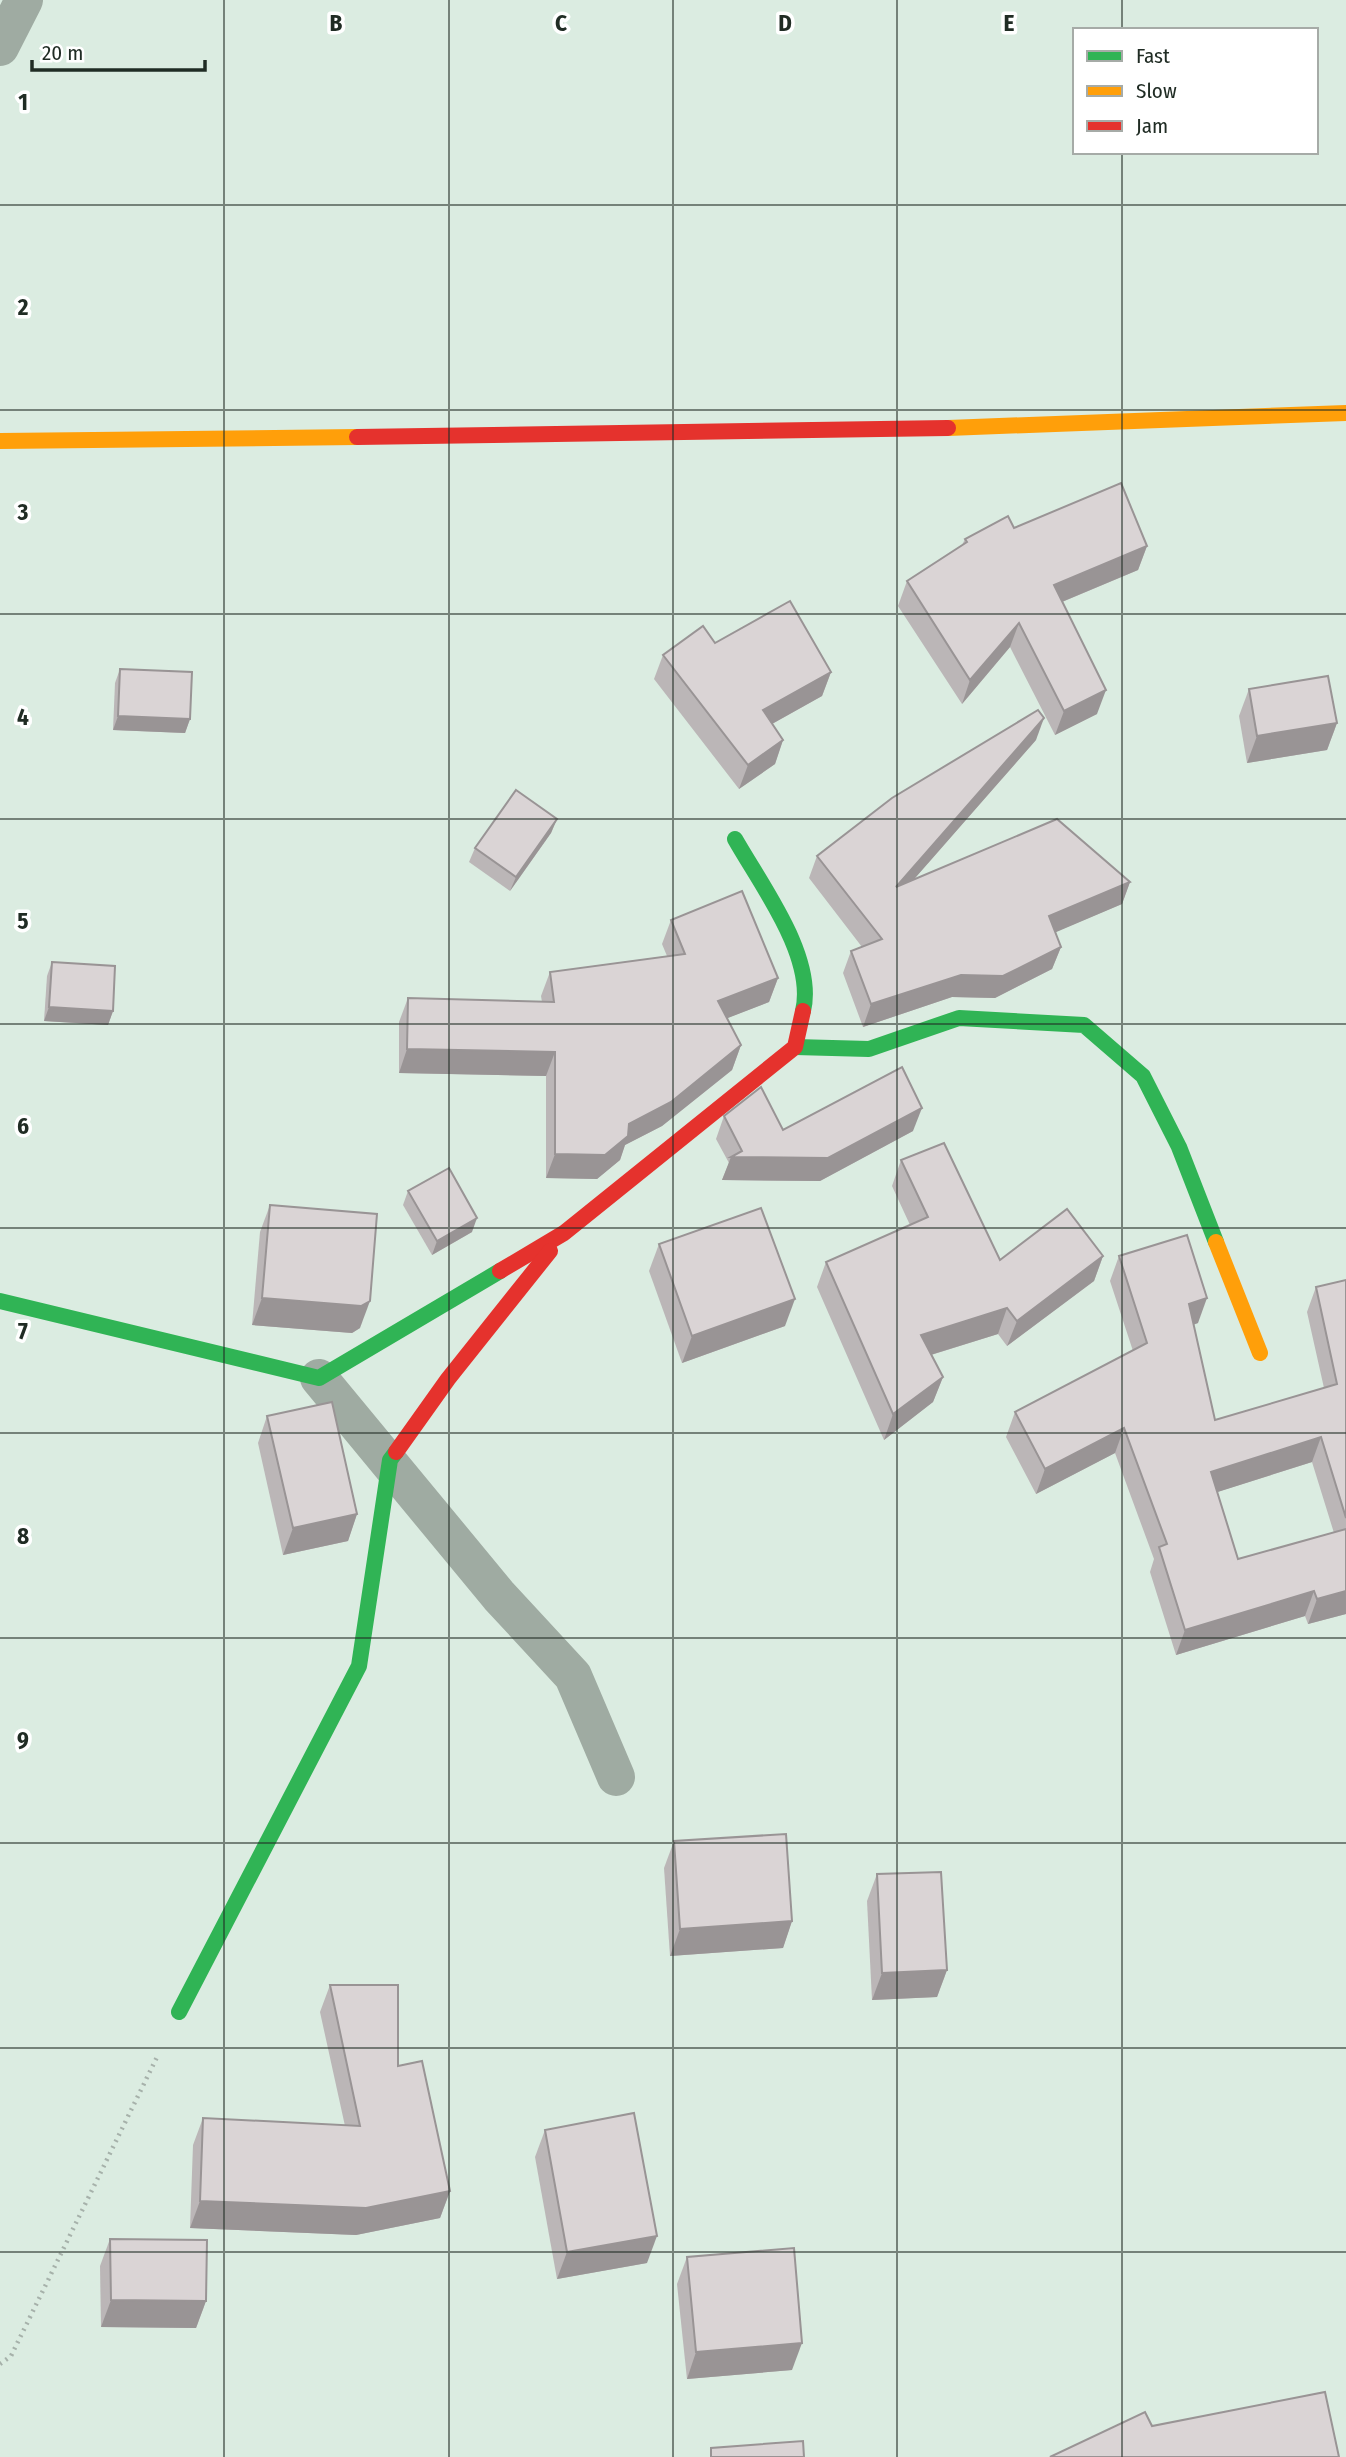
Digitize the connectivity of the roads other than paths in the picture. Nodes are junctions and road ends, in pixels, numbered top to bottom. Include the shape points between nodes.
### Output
1 (24, 0) edge
2 (0, 47) edge
3 (1346, 413) edge
4 (0, 441) edge
5 (735, 839) dead end
6 (795, 1047) junction
7 (564, 1234) junction
8 (0, 1301) edge
9 (1260, 1353) dead end
10 (319, 1378) junction
11 (390, 1460) junction
12 (616, 1777) dead end
13 (179, 2012) road end

1 - 2 street
3 - 4 street via 877,431
5 - 6 street via 795,945 807,995
6 - 7 street
6 - 9 street via 869,1049 959,1018 1084,1025 1143,1076 1179,1147
7 - 10 street
7 - 11 street
8 - 10 street
10 - 11 street
11 - 12 street via 499,1596 573,1676
11 - 13 street via 359,1666

